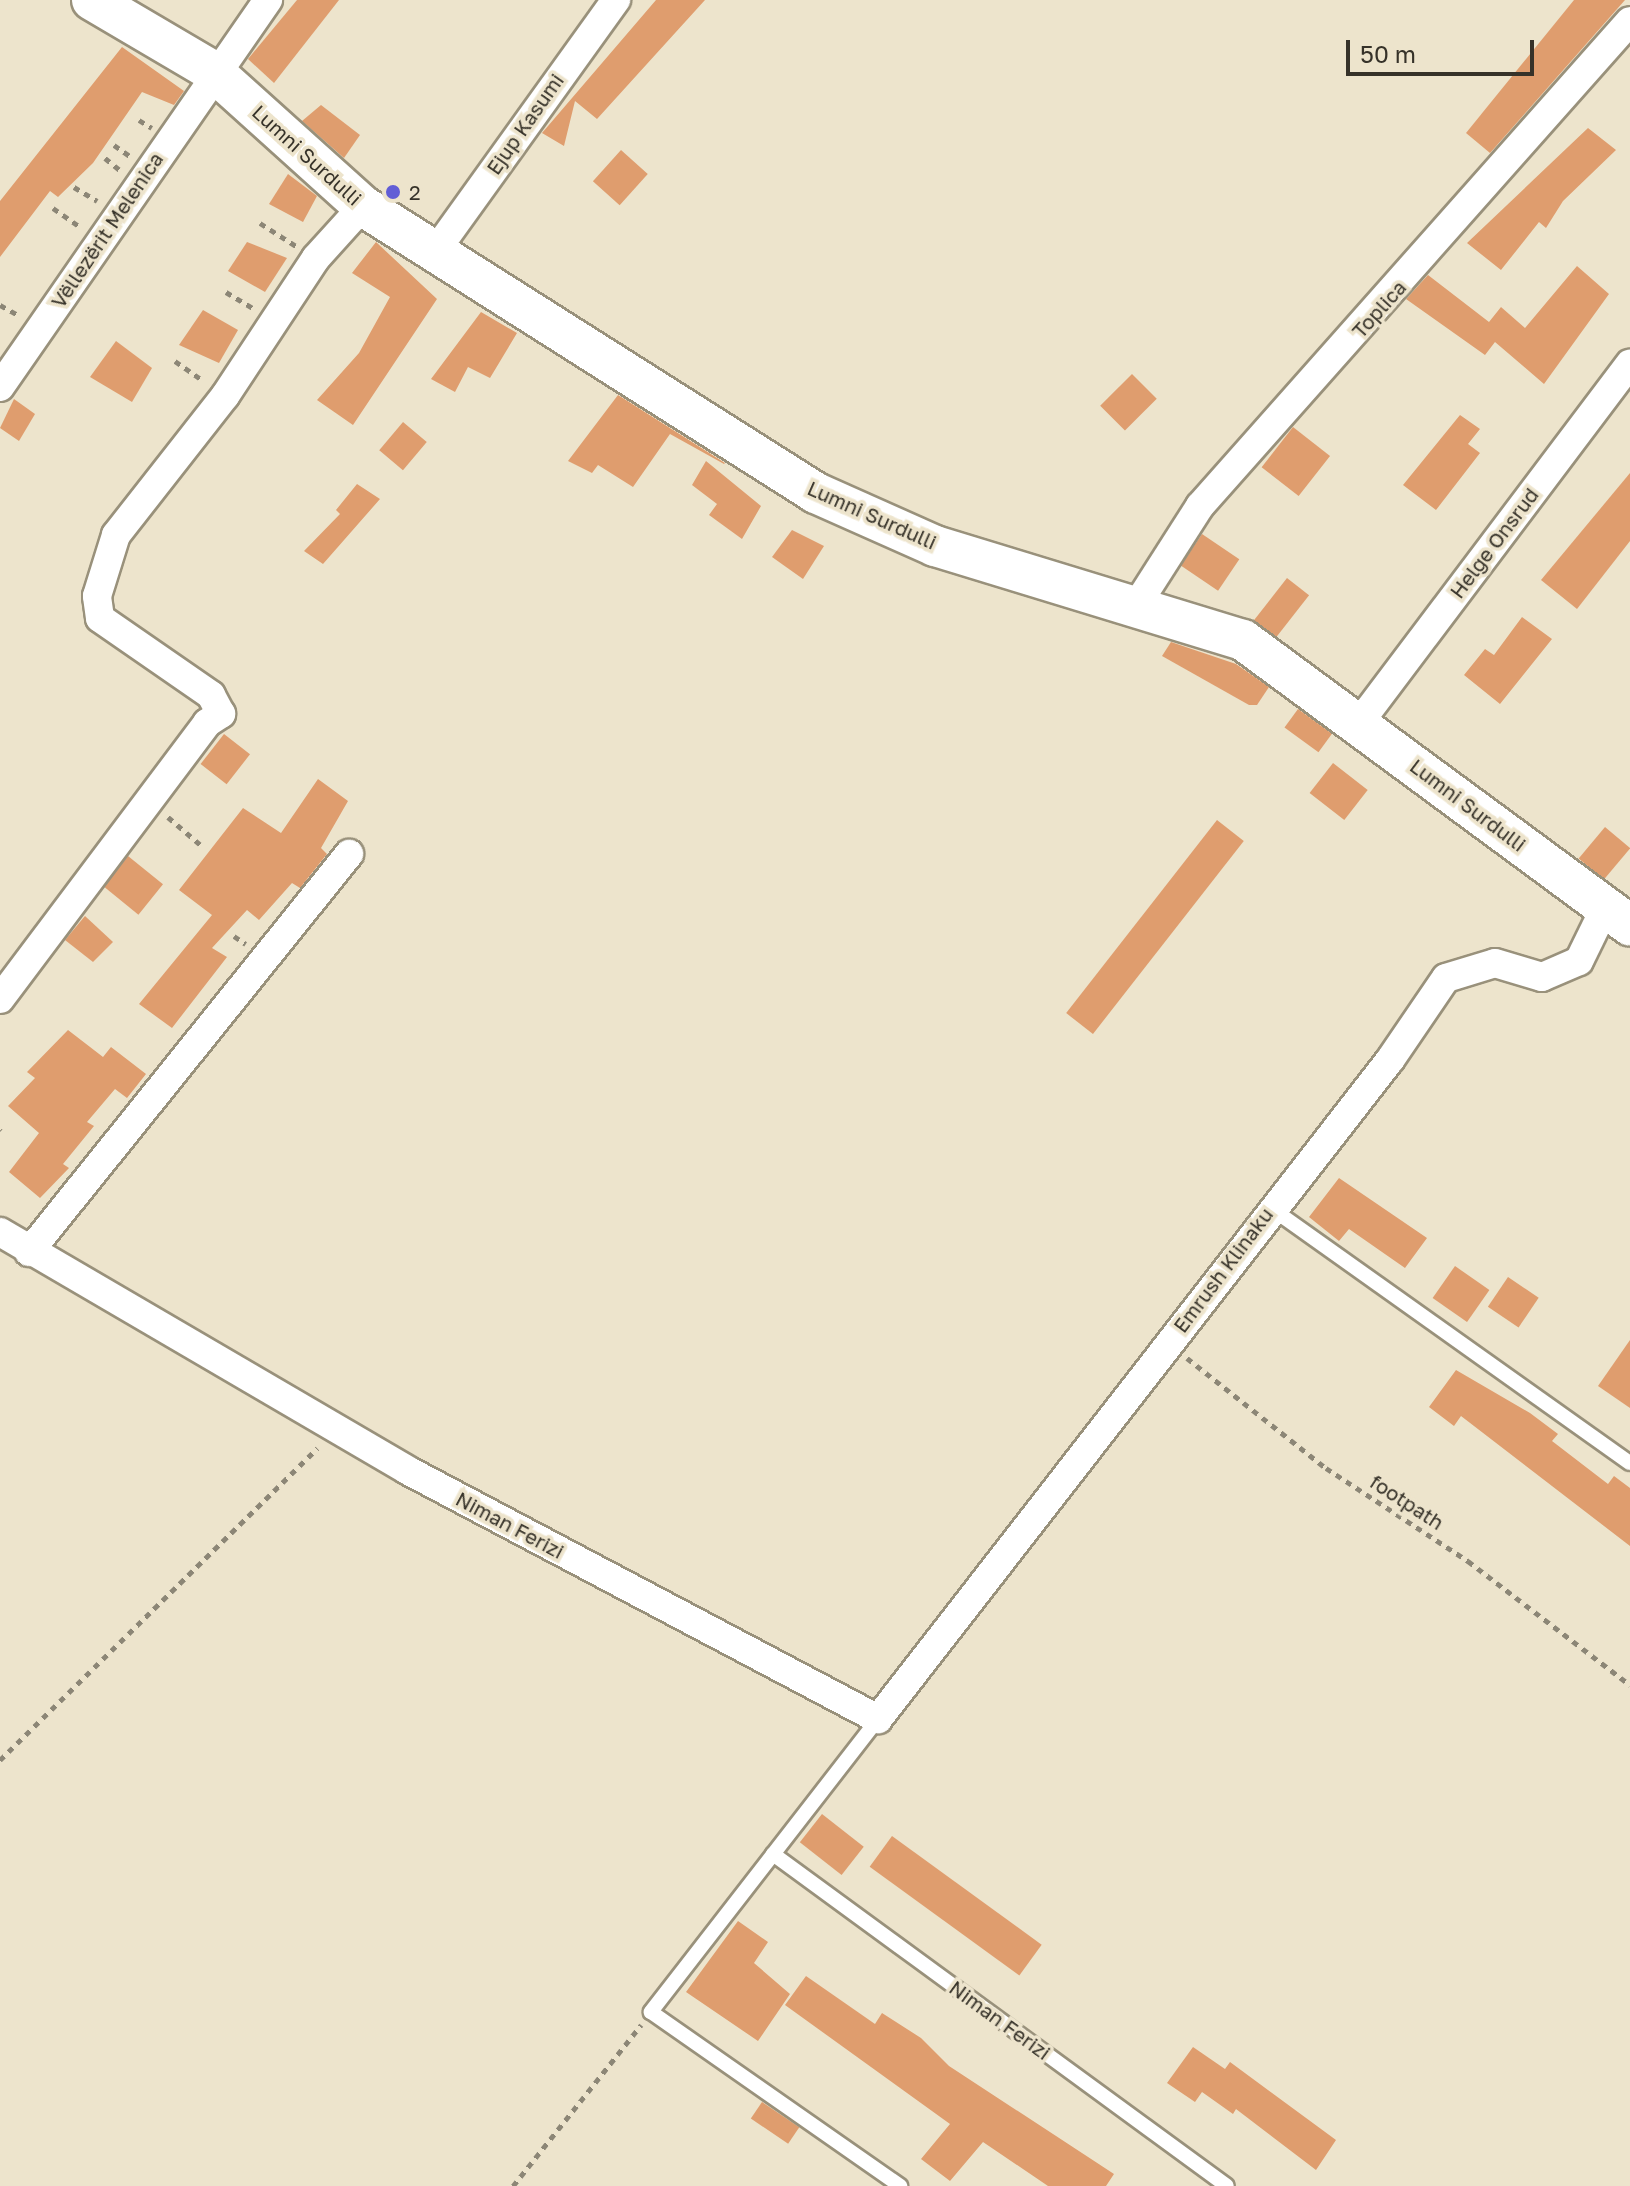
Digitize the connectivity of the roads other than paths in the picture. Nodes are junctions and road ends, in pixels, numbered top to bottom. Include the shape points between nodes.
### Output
1 (92, 0) edge
2 (268, 0) edge
3 (616, 0) edge
4 (1630, 21) edge
5 (214, 72) junction
6 (363, 206) junction
7 (437, 249) junction
8 (1630, 364) edge
9 (0, 387) edge
10 (1138, 603) junction
11 (1359, 723) junction
12 (349, 854) dead end
13 (1617, 916) edge
14 (0, 999) edge
15 (1271, 1207) junction
16 (0, 1232) edge
17 (29, 1252) junction
18 (1630, 1463) edge
19 (878, 1719) junction
20 (773, 1854) junction
21 (900, 2186) edge
22 (1227, 2186) edge

1 - 5 street, Lumni Surdulli
2 - 5 street, Vëllezërit Melenica
3 - 7 street, Ejup Kasumi
4 - 10 street, Toplica via 1200,506
5 - 6 street, Lumni Surdulli
5 - 9 street, Vëllezërit Melenica
6 - 7 street, Lumni Surdulli
6 - 14 street via 316,258 225,396 116,535 97,596 105,624 211,695 221,710
7 - 10 street, Lumni Surdulli via 816,493 935,546
8 - 11 street, Helge Onsrud
10 - 11 street, Lumni Surdulli via 1243,640
11 - 13 street, Lumni Surdulli
12 - 17 street
13 - 15 street, Emrush Klinaku via 1579,961 1542,977 1495,963 1446,978 1390,1060
15 - 18 lane
15 - 19 street, Emrush Klinaku
16 - 17 street, Niman Ferizi
17 - 19 street, Niman Ferizi via 335,1430
19 - 20 lane
20 - 21 lane via 651,2012
20 - 22 lane, Niman Ferizi

